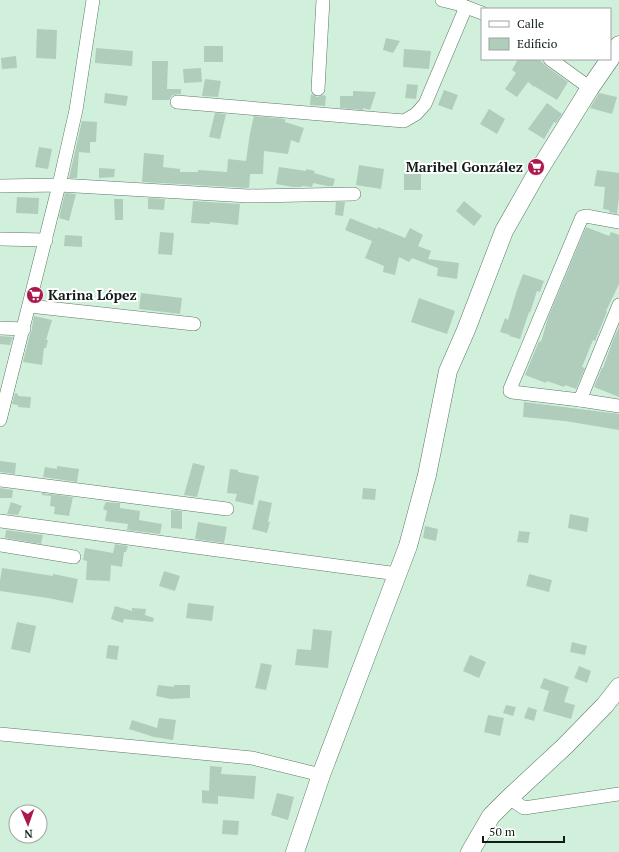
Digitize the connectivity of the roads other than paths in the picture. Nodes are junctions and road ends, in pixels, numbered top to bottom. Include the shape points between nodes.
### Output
1 (94, 0) edge
2 (323, 0) edge
3 (442, 0) edge
4 (466, 7) junction
5 (481, 13) edge
6 (619, 45) edge
7 (611, 57) edge
8 (551, 60) edge
9 (609, 60) edge
10 (590, 88) junction
11 (318, 89) dead end
12 (177, 102) dead end
13 (59, 185) junction
14 (0, 186) edge
15 (354, 194) dead end
16 (619, 222) edge
17 (0, 239) edge
18 (46, 240) junction
19 (619, 305) edge
20 (29, 306) junction
21 (194, 324) dead end
22 (0, 328) edge
23 (24, 329) junction
24 (580, 400) junction
25 (619, 406) edge
26 (0, 420) edge
27 (0, 480) edge
28 (226, 509) dead end
29 (0, 521) edge
30 (0, 545) edge
31 (74, 557) dead end
32 (398, 574) junction
33 (619, 687) edge
34 (0, 734) edge
35 (321, 775) junction
36 (619, 794) edge
37 (509, 798) junction
38 (295, 852) edge
39 (470, 852) edge

1 - 13 street via 76,110
2 - 11 street
3 - 4 street
4 - 5 street
4 - 12 street via 425,104 416,114 404,121
6 - 7 street
8 - 10 street
9 - 10 street
10 - 32 street via 504,231 448,371 427,475
13 - 14 street
13 - 15 street via 248,196
13 - 18 street
16 - 24 street via 582,217 510,387 512,392
17 - 18 street
18 - 20 street
19 - 24 street
20 - 21 street
20 - 23 street
22 - 23 street
23 - 26 street
24 - 25 street
27 - 28 street
29 - 32 street
30 - 31 street
32 - 35 street
33 - 37 street via 565,746
34 - 35 street via 252,758
35 - 38 street
36 - 37 street via 524,808
37 - 39 street via 490,816

